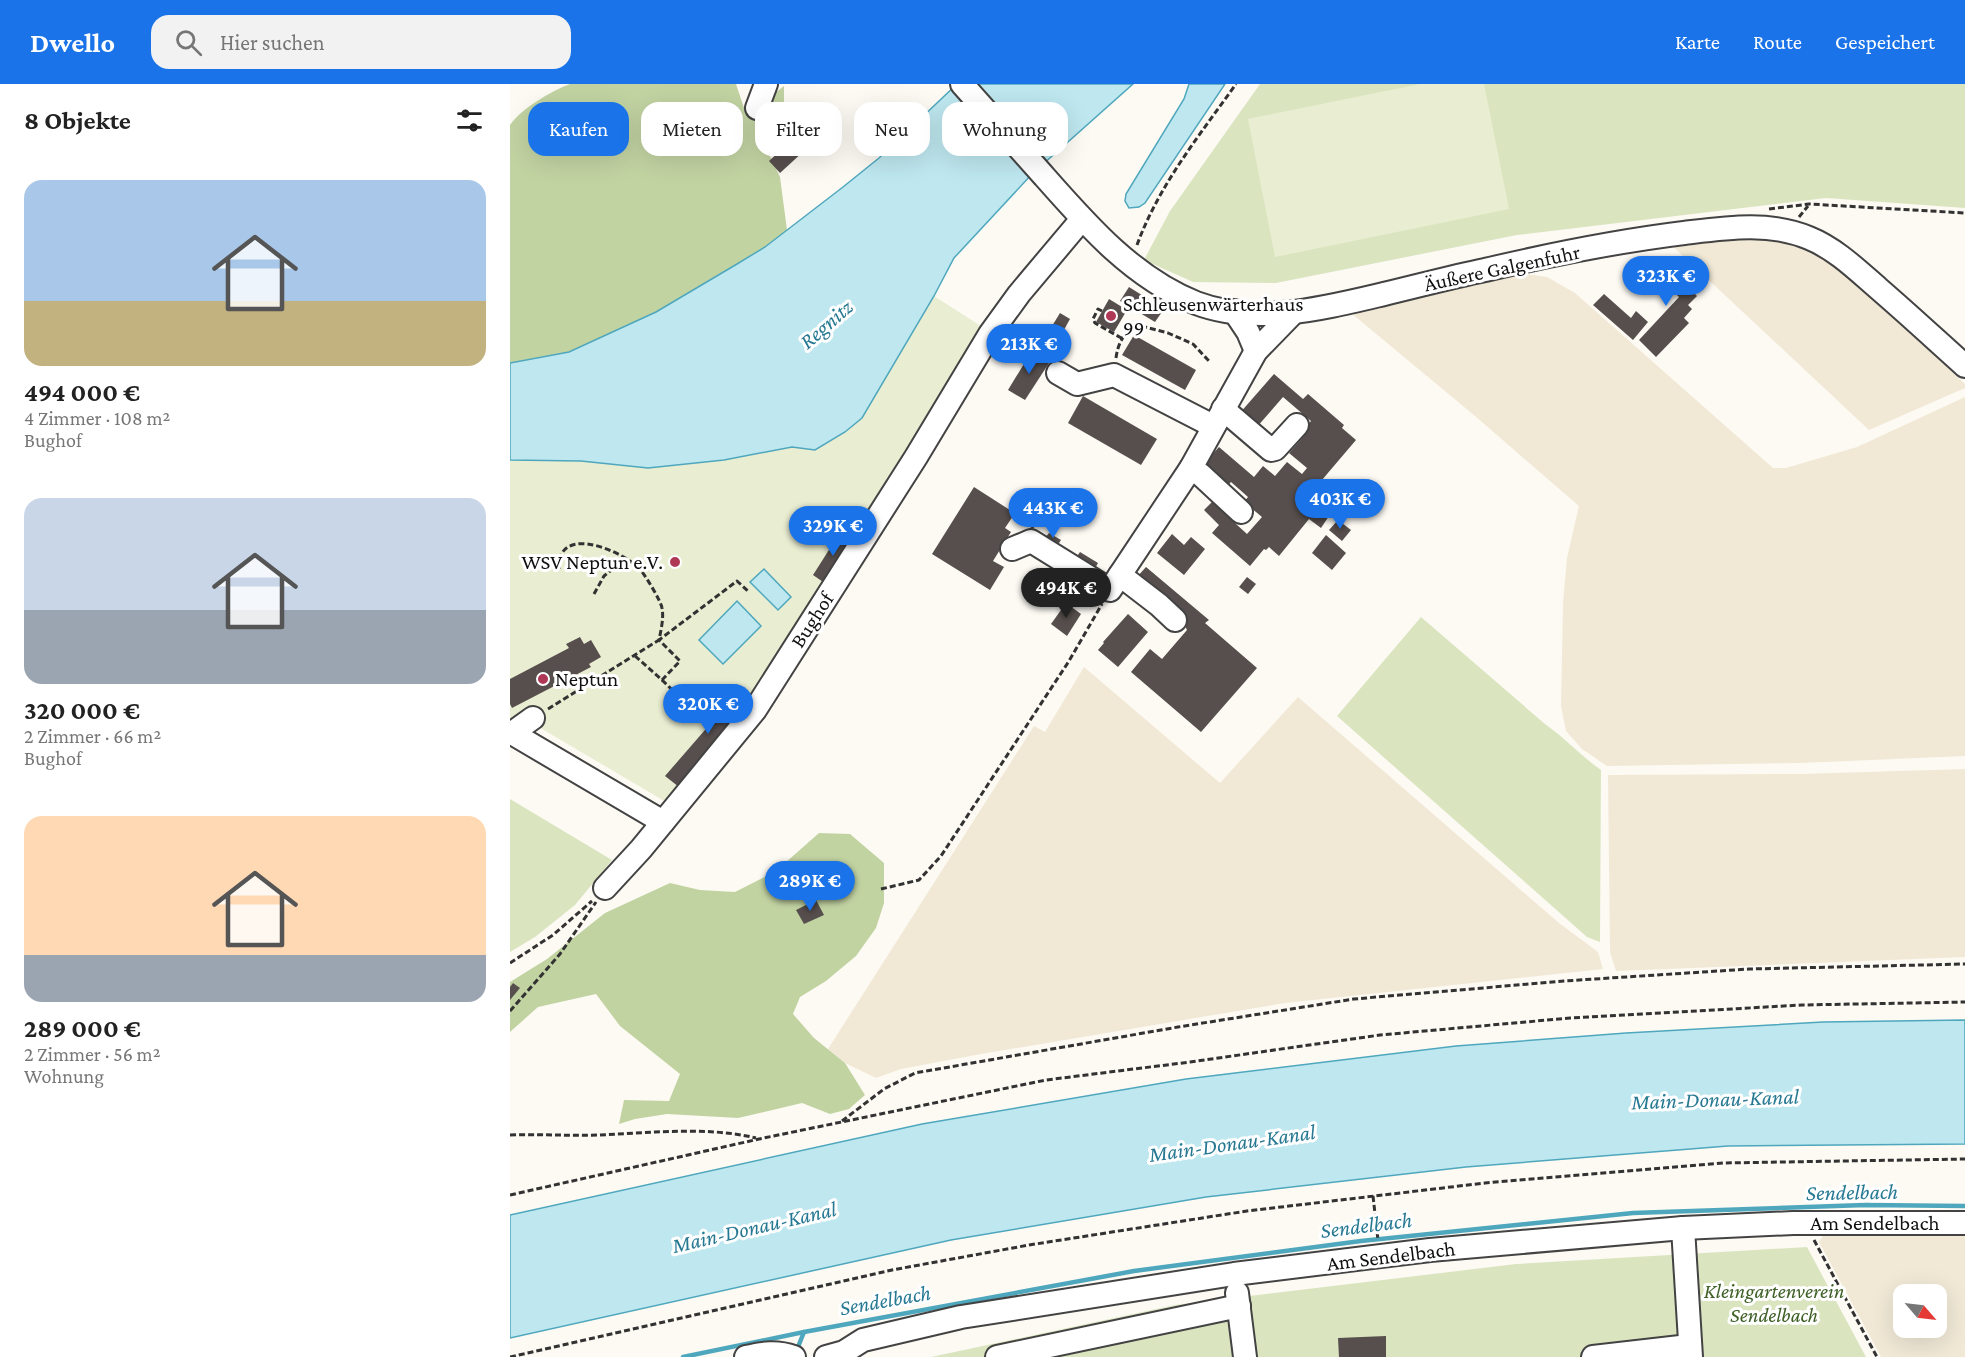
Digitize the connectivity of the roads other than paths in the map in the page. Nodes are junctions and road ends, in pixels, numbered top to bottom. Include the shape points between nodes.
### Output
1 (766, 84) edge
2 (962, 84) edge
3 (760, 102) edge
4 (1082, 219) junction
5 (1234, 311) junction
6 (1294, 312) junction
7 (1256, 351) junction
8 (1965, 366) edge
9 (1058, 373) road end
10 (1218, 418) junction
11 (1297, 425) dead end
12 (1191, 468) junction
13 (1241, 512) dead end
14 (1012, 549) dead end
15 (1115, 583) junction
16 (1175, 620) dead end
17 (533, 718) road end
18 (511, 733) edge
19 (663, 822) junction
20 (605, 888) road end
21 (1965, 1223) edge
22 (1683, 1228) junction
23 (1234, 1274) junction
24 (1239, 1306) junction
25 (1690, 1351) edge
26 (789, 1355) edge
27 (746, 1357) edge
28 (826, 1357) edge
29 (997, 1357) edge
30 (1245, 1357) edge
31 (1593, 1357) edge

1 - 3 street
2 - 4 street, Äußere Galgenfuhr
4 - 5 street, Äußere Galgenfuhr via 1128,262 1174,292 1199,304
4 - 19 street, Bughof via 1018,294 990,334 755,710
5 - 6 street, Äußere Galgenfuhr
5 - 7 street
6 - 7 street
6 - 8 street, Äußere Galgenfuhr via 1657,236 1738,226 1772,228 1809,238 1843,258
7 - 10 street
9 - 10 street via 1077,384 1114,375
10 - 11 street via 1271,450
10 - 12 street
12 - 13 street
12 - 15 street
14 - 15 street via 1031,541
15 - 16 street via 1159,604
17 - 18 street
18 - 19 street
19 - 20 street, Bughof
21 - 22 street, Am Sendelbach
22 - 23 street, Am Sendelbach via 1430,1250
22 - 25 street
23 - 24 street
23 - 28 street, Am Sendelbach via 961,1317 863,1340
24 - 29 street
24 - 30 street
25 - 31 street
26 - 27 street via 767,1352

